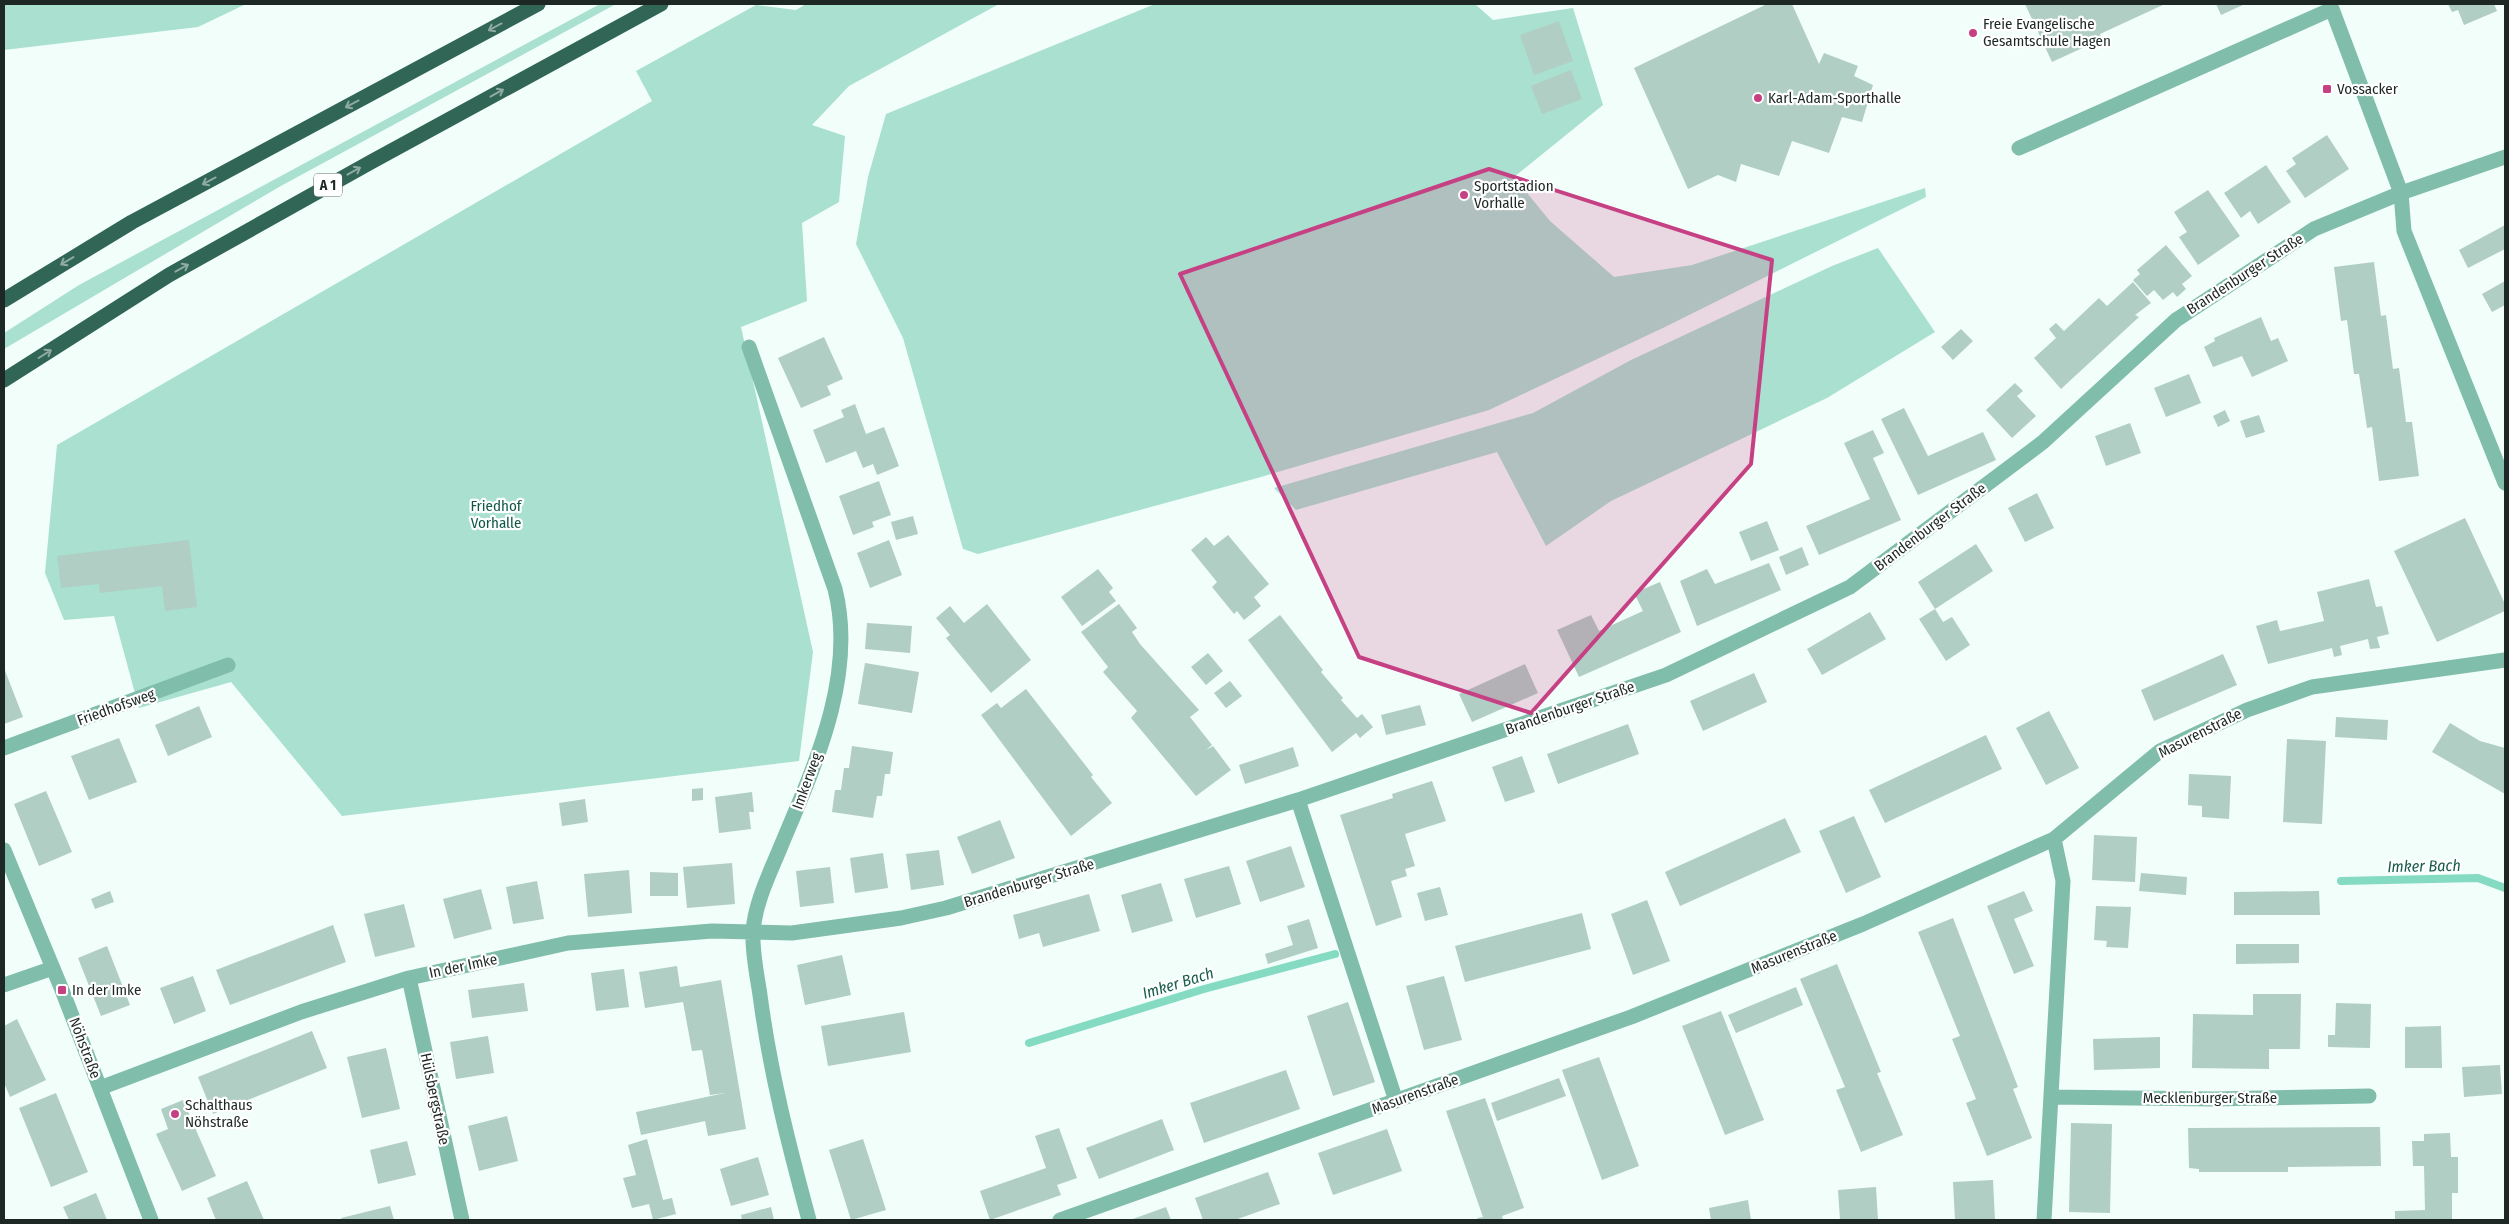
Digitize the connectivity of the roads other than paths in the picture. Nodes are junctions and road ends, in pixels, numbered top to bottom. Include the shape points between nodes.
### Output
1 (538, 4) edge
2 (661, 4) edge
3 (2019, 148) dead end
4 (2505, 157) edge
5 (2401, 193) junction
6 (4, 300) edge
7 (749, 347) dead end
8 (4, 380) edge
9 (2505, 484) edge
10 (2505, 660) edge
11 (228, 665) dead end
12 (4, 748) edge
13 (1298, 800) junction
14 (2054, 839) junction
15 (4, 850) edge
16 (753, 932) junction
17 (53, 968) junction
18 (409, 978) junction
19 (4, 985) edge
20 (100, 1088) junction
21 (2369, 1096) dead end
22 (2052, 1097) junction
23 (1396, 1101) junction
24 (151, 1220) edge
25 (462, 1220) edge
26 (808, 1220) edge
27 (1060, 1220) edge
28 (2044, 1220) edge

1 -> 6 highway via 132,222
8 -> 2 highway, A 1 via 169,275
3 - 5 street via 2332,9
4 - 5 street, Brandenburger Straße
5 - 9 street via 2404,231
5 - 13 street, Brandenburger Straße via 2314,229 2176,320 2043,442 1850,587 1666,675
7 - 16 street, Imkerweg via 841,612 838,683 813,768 758,904
10 - 14 street, Masurenstraße via 2312,687 2247,710 2160,751
11 - 12 street, Friedhofsweg
13 - 16 street, Brandenburger Straße via 946,908 792,933
13 - 23 street
14 - 22 street via 2063,882
14 - 23 street, Masurenstraße via 1863,924 1631,1017
15 - 17 street, Nöhstraße
16 - 18 street, In der Imke via 712,931 568,943
16 - 26 street, Imkerweg via 766,1039
17 - 19 street
17 - 20 street, Nöhstraße
18 - 20 street, In der Imke via 301,1012
18 - 25 street, Hülsbergstraße
20 - 24 street, Nöhstraße
21 - 22 street, Mecklenburger Straße via 2214,1099
22 - 28 street
23 - 27 street, Masurenstraße

